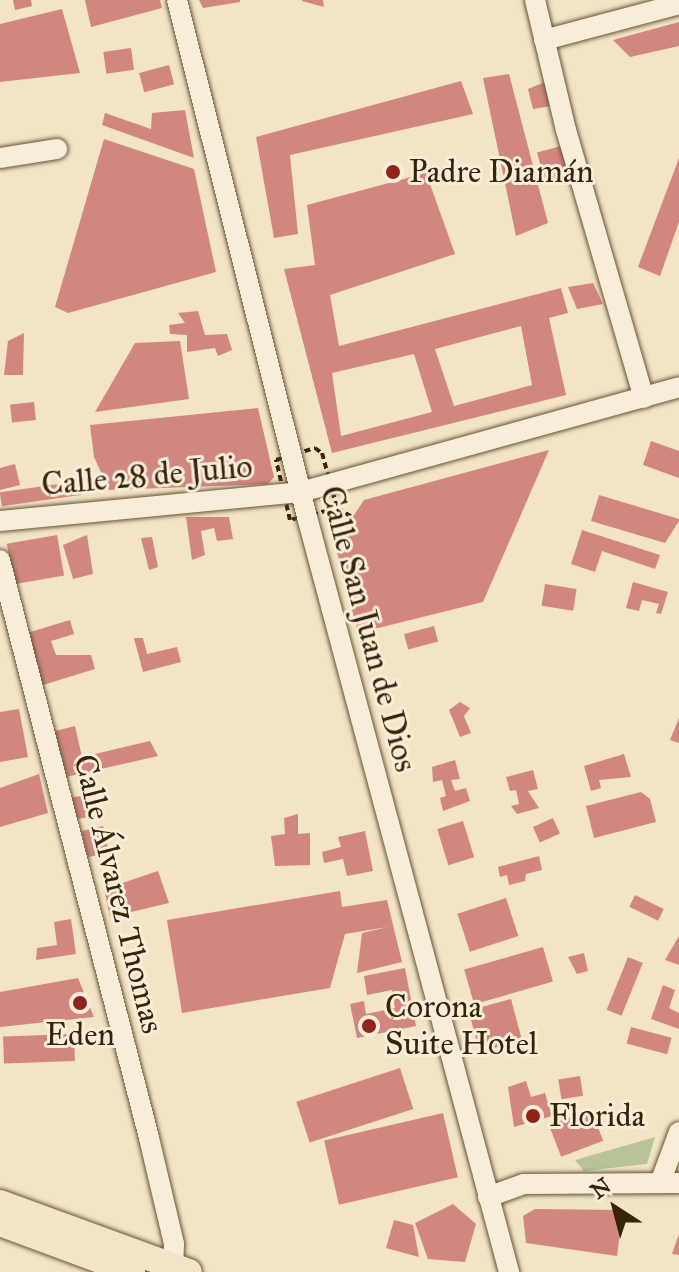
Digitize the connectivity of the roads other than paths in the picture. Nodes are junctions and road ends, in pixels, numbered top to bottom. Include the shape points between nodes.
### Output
1 (177, 0) edge
2 (535, 0) edge
3 (679, 4) edge
4 (544, 40) junction
5 (57, 149) dead end
6 (0, 158) edge
7 (679, 387) edge
8 (644, 398) junction
9 (301, 492) junction
10 (0, 521) edge
11 (0, 560) edge
12 (679, 1132) edge
13 (670, 1183) edge
14 (488, 1197) junction
15 (0, 1203) edge
16 (0, 1223) edge
17 (180, 1266) edge
18 (132, 1272) edge
19 (509, 1272) edge

1 - 9 street, Calle San Juan de Dios
2 - 4 street
3 - 4 street
4 - 8 street
5 - 6 street
7 - 8 street, Calle 28 de Julio
8 - 9 street, Calle 28 de Julio
9 - 10 street, Calle 28 de Julio
9 - 14 street, Calle San Juan de Dios
11 - 17 street, Calle Álvarez Thomas
12 - 13 street
13 - 14 street via 524,1184
14 - 19 street, Calle San Juan de Dios
15 - 17 main road
16 - 18 main road

